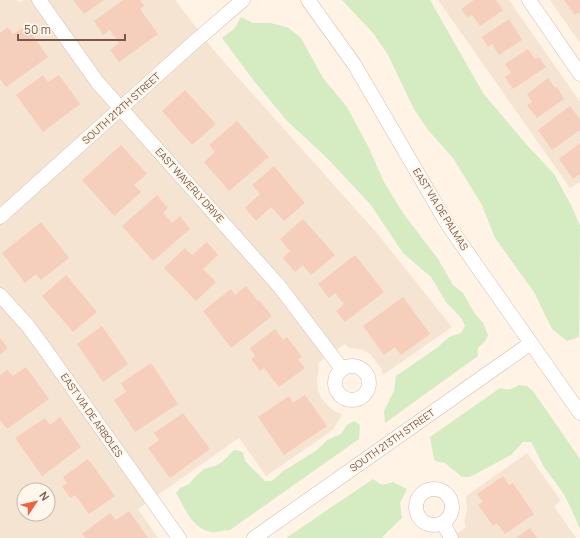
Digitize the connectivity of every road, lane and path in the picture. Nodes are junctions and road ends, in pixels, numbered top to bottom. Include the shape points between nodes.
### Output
1 (39, 0) edge
2 (243, 0) edge
3 (308, 0) edge
4 (529, 0) edge
5 (580, 74) edge
6 (120, 109) junction
7 (0, 217) edge
8 (0, 296) edge
9 (531, 343) junction
10 (342, 369) dead end
11 (580, 413) edge
12 (443, 523) dead end
13 (179, 538) edge
14 (254, 538) edge
15 (451, 538) edge

1 - 6 street, EAST WAVERLY DRIVE via 98,83
2 - 6 street, SOUTH 212TH STREET
3 - 9 street, EAST VIA DE PALMAS via 354,64 448,225
4 - 5 street
6 - 7 street, SOUTH 212TH STREET
6 - 10 street, EAST WAVERLY DRIVE via 275,281
8 - 13 street, EAST VIA DE ARBOLES via 28,326
9 - 11 street, EAST VIA DE PALMAS
9 - 14 street, SOUTH 213TH STREET
12 - 15 street

